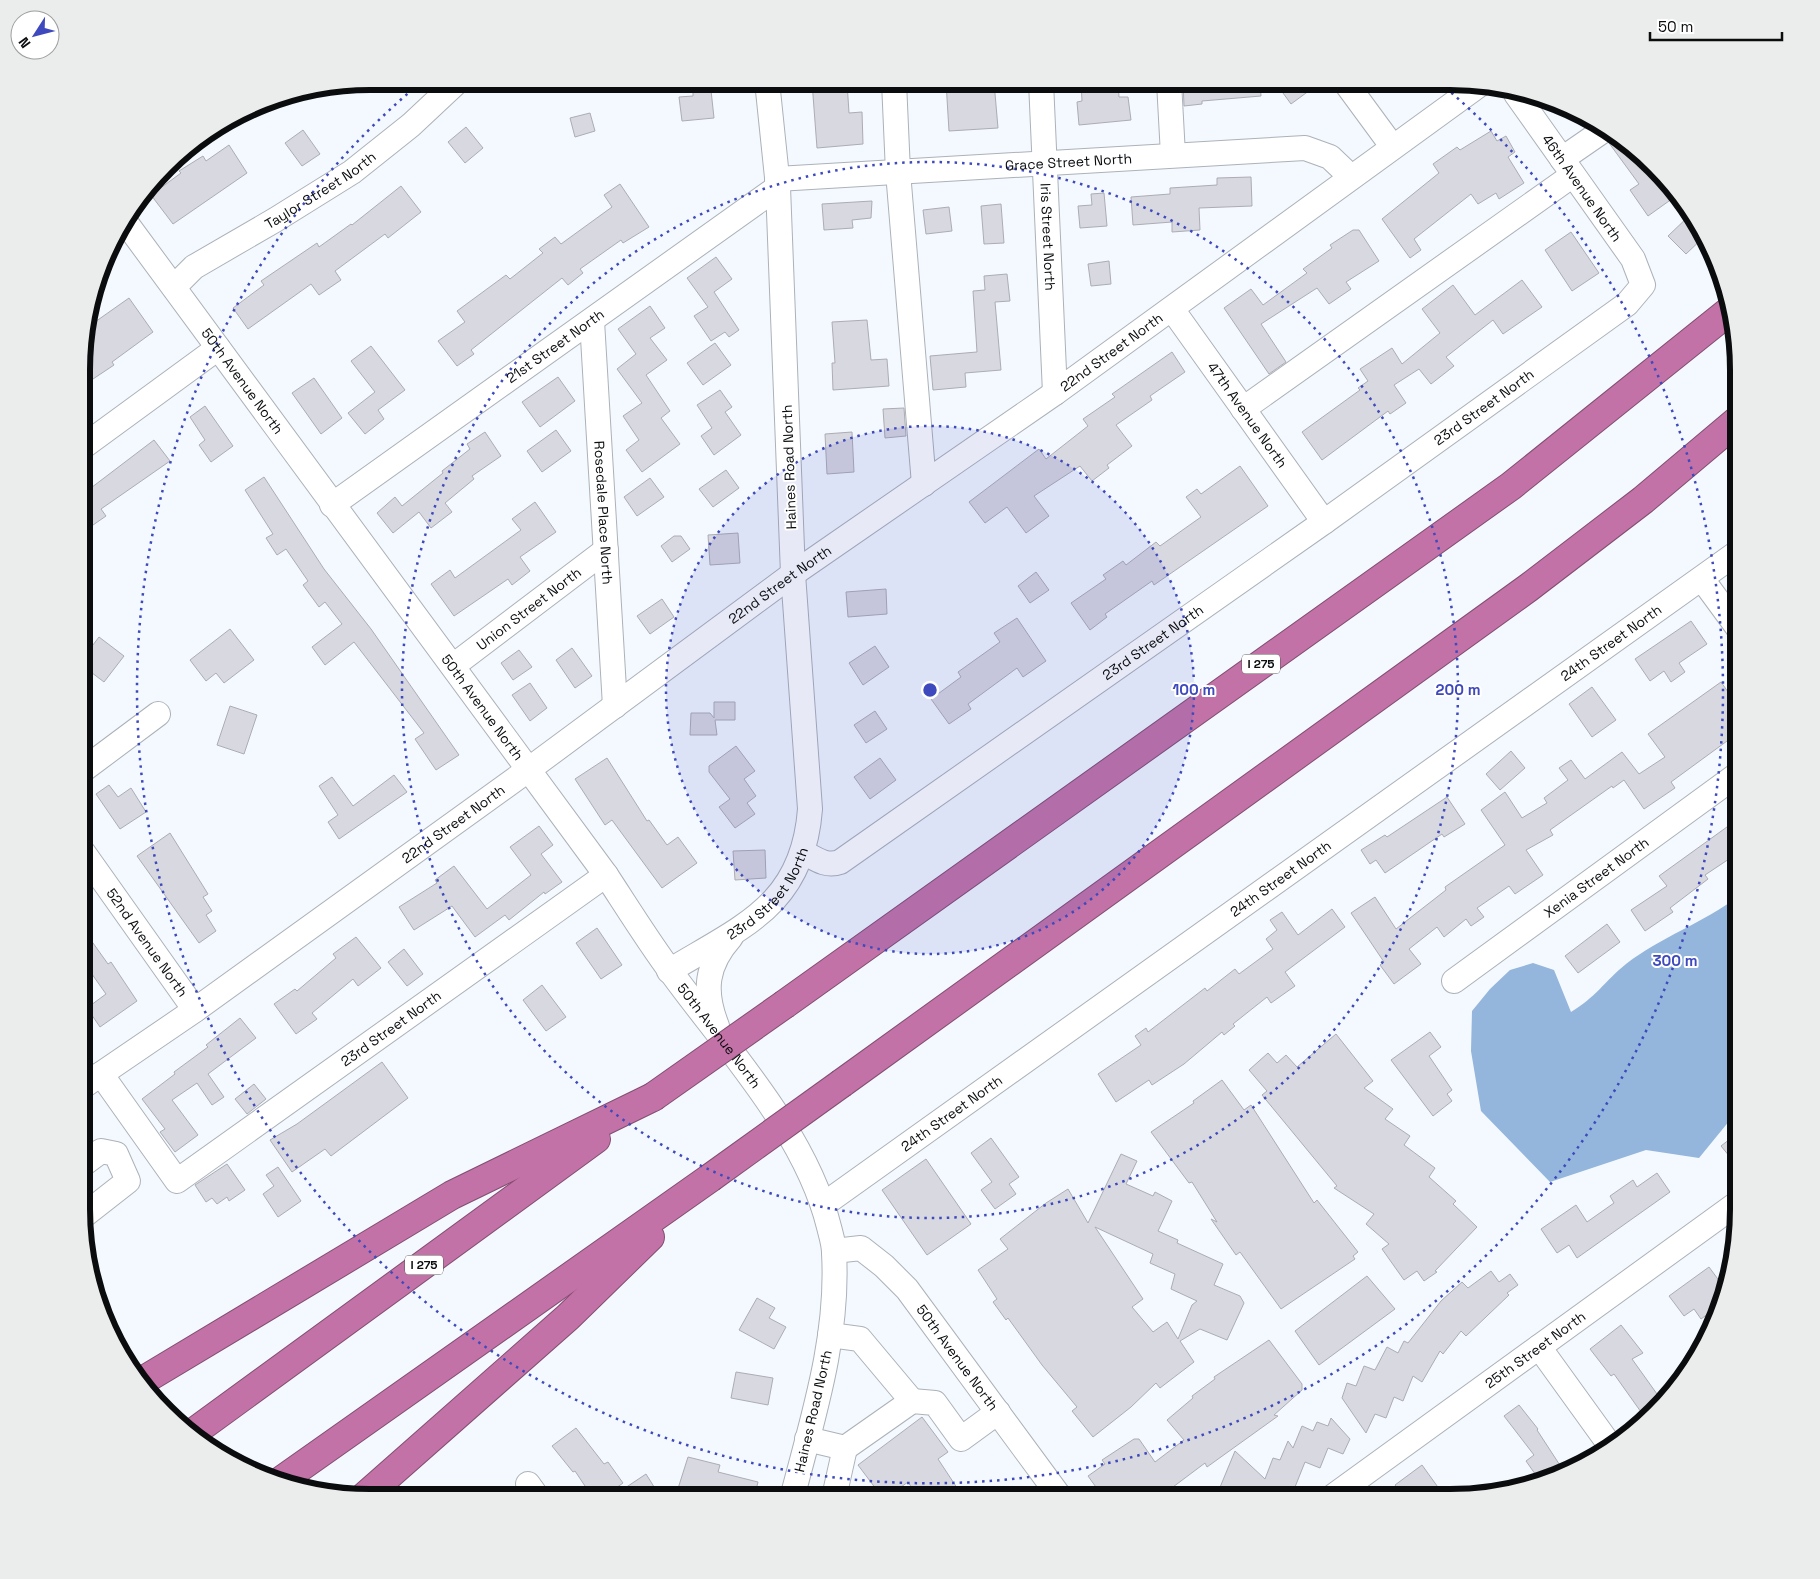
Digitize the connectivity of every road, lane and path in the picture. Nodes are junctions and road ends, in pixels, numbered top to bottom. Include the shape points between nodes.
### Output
1 (448, 90) edge
2 (768, 90) edge
3 (894, 90) edge
4 (1042, 90) edge
5 (1169, 90) edge
6 (1351, 90) edge
7 (1470, 91) edge
8 (1520, 99) edge
9 (1601, 134) edge
10 (1392, 146) junction
11 (1173, 155) junction
12 (1046, 162) junction
13 (1568, 167) junction
14 (898, 172) junction
15 (1351, 177) junction
16 (778, 183) junction
17 (129, 227) edge
18 (1642, 285) joint
19 (174, 287) junction
20 (1172, 309) junction
21 (1725, 315) edge
22 (592, 321) junction
23 (218, 348) junction
24 (1055, 393) junction
25 (1243, 408) junction
26 (1730, 427) edge
27 (90, 442) edge
28 (924, 484) junction
29 (332, 505) junction
30 (1324, 522) junction
31 (606, 550) junction
32 (1730, 558) edge
33 (794, 574) junction
34 (1702, 578) junction
35 (1730, 617) edge
36 (453, 666) junction
37 (615, 706) junction
38 (158, 714) dead end
39 (90, 765) edge
40 (528, 770) junction
41 (1730, 780) edge
42 (803, 852) junction
43 (90, 862) edge
44 (606, 875) junction
45 (738, 929) junction
46 (670, 971) junction
47 (1454, 981) dead end
48 (194, 1010) junction
49 (724, 1043) junction
50 (92, 1080) edge
51 (653, 1097) junction
52 (90, 1159) edge
53 (710, 1178) junction
54 (824, 1205) junction
55 (90, 1211) edge
56 (1730, 1215) edge
57 (834, 1251) junction
58 (830, 1335) junction
59 (1539, 1347) junction
60 (147, 1378) edge
61 (912, 1401) junction
62 (998, 1412) junction
63 (197, 1430) edge
64 (807, 1439) junction
65 (1607, 1441) edge
66 (845, 1448) junction
67 (287, 1476) edge
68 (373, 1489) edge
69 (797, 1489) edge
70 (836, 1489) edge
71 (1054, 1489) edge
72 (1350, 1489) edge

1 - 19 street, Taylor Street North via 352,172 194,267
2 - 16 street, Haines Road North
3 - 14 street
4 - 12 street, Iris Street North
5 - 11 street
6 - 10 street
7 - 10 street, 22nd Street North
8 - 13 street, 46th Avenue North
9 - 13 street
10 - 15 street, 22nd Street North
11 - 12 street, Grace Street North
11 - 15 street, Grace Street North via 1305,148 1330,157
12 - 14 street, Grace Street North
12 - 24 street, Iris Street North
13 - 18 street, 46th Avenue North via 1633,259
13 - 25 street
14 - 16 street, Grace Street North
14 - 28 street
15 - 20 street, 22nd Street North
16 - 22 street, 21st Street North
16 - 33 street, Haines Road North
17 - 19 street, 50th Avenue North
18 - 30 street, 23rd Street North via 1627,304
19 - 23 street, 50th Avenue North
20 - 24 street, 22nd Street North
20 - 25 street, 47th Avenue North
21 - 51 highway, I 275, bridge via 1510,486
22 - 29 street, 21st Street North
22 - 31 street, Rosedale Place North
23 - 27 street
23 - 29 street, 50th Avenue North
24 - 28 street, 22nd Street North
25 - 30 street, 47th Avenue North
26 - 53 highway, bridge via 1643,500 1528,588
28 - 33 street, 22nd Street North
29 - 36 street, 50th Avenue North
30 - 42 street, 23rd Street North via 840,862 832,865 820,862
31 - 36 street, Union Street North
31 - 37 street, Rosedale Place North
32 - 34 street, 24th Street North
33 - 37 street, 22nd Street North
33 - 42 street, Haines Road North via 810,809
34 - 35 street
34 - 54 street, 24th Street North
36 - 40 street, 50th Avenue North
37 - 40 street, 22nd Street North
38 - 39 street
40 - 44 street, 50th Avenue North
40 - 48 street, 22nd Street North
41 - 47 street, Xenia Street North
42 - 45 street, 23rd Street North via 787,887 770,906
43 - 48 street, 52nd Avenue North
44 - 46 street, 50th Avenue North
44 - 50 street, 23rd Street North via 176,1181
45 - 46 street, 23rd Street North
45 - 49 street via 718,952 710,971 708,995
46 - 49 street, 50th Avenue North
48 - 50 street, 22nd Street North
49 - 54 street, 50th Avenue North via 761,1093 804,1161
51 - 60 highway via 452,1195
51 - 63 highway, I 275
52 - 55 street via 101,1151 116,1154 128,1181
53 - 67 highway
53 - 68 highway via 568,1317
54 - 57 street, Haines Road North
56 - 59 street, 25th Street North
57 - 58 street, Haines Road North via 834,1310
57 - 62 street, 50th Avenue North via 861,1248 884,1266 907,1289
58 - 61 street via 860,1339
58 - 64 street, Haines Road North via 825,1370
59 - 65 street
59 - 72 street, 25th Street North
61 - 62 street via 935,1404 961,1439
61 - 66 street
62 - 71 street, 50th Avenue North
64 - 66 street
64 - 69 street, Haines Road North
66 - 70 street

